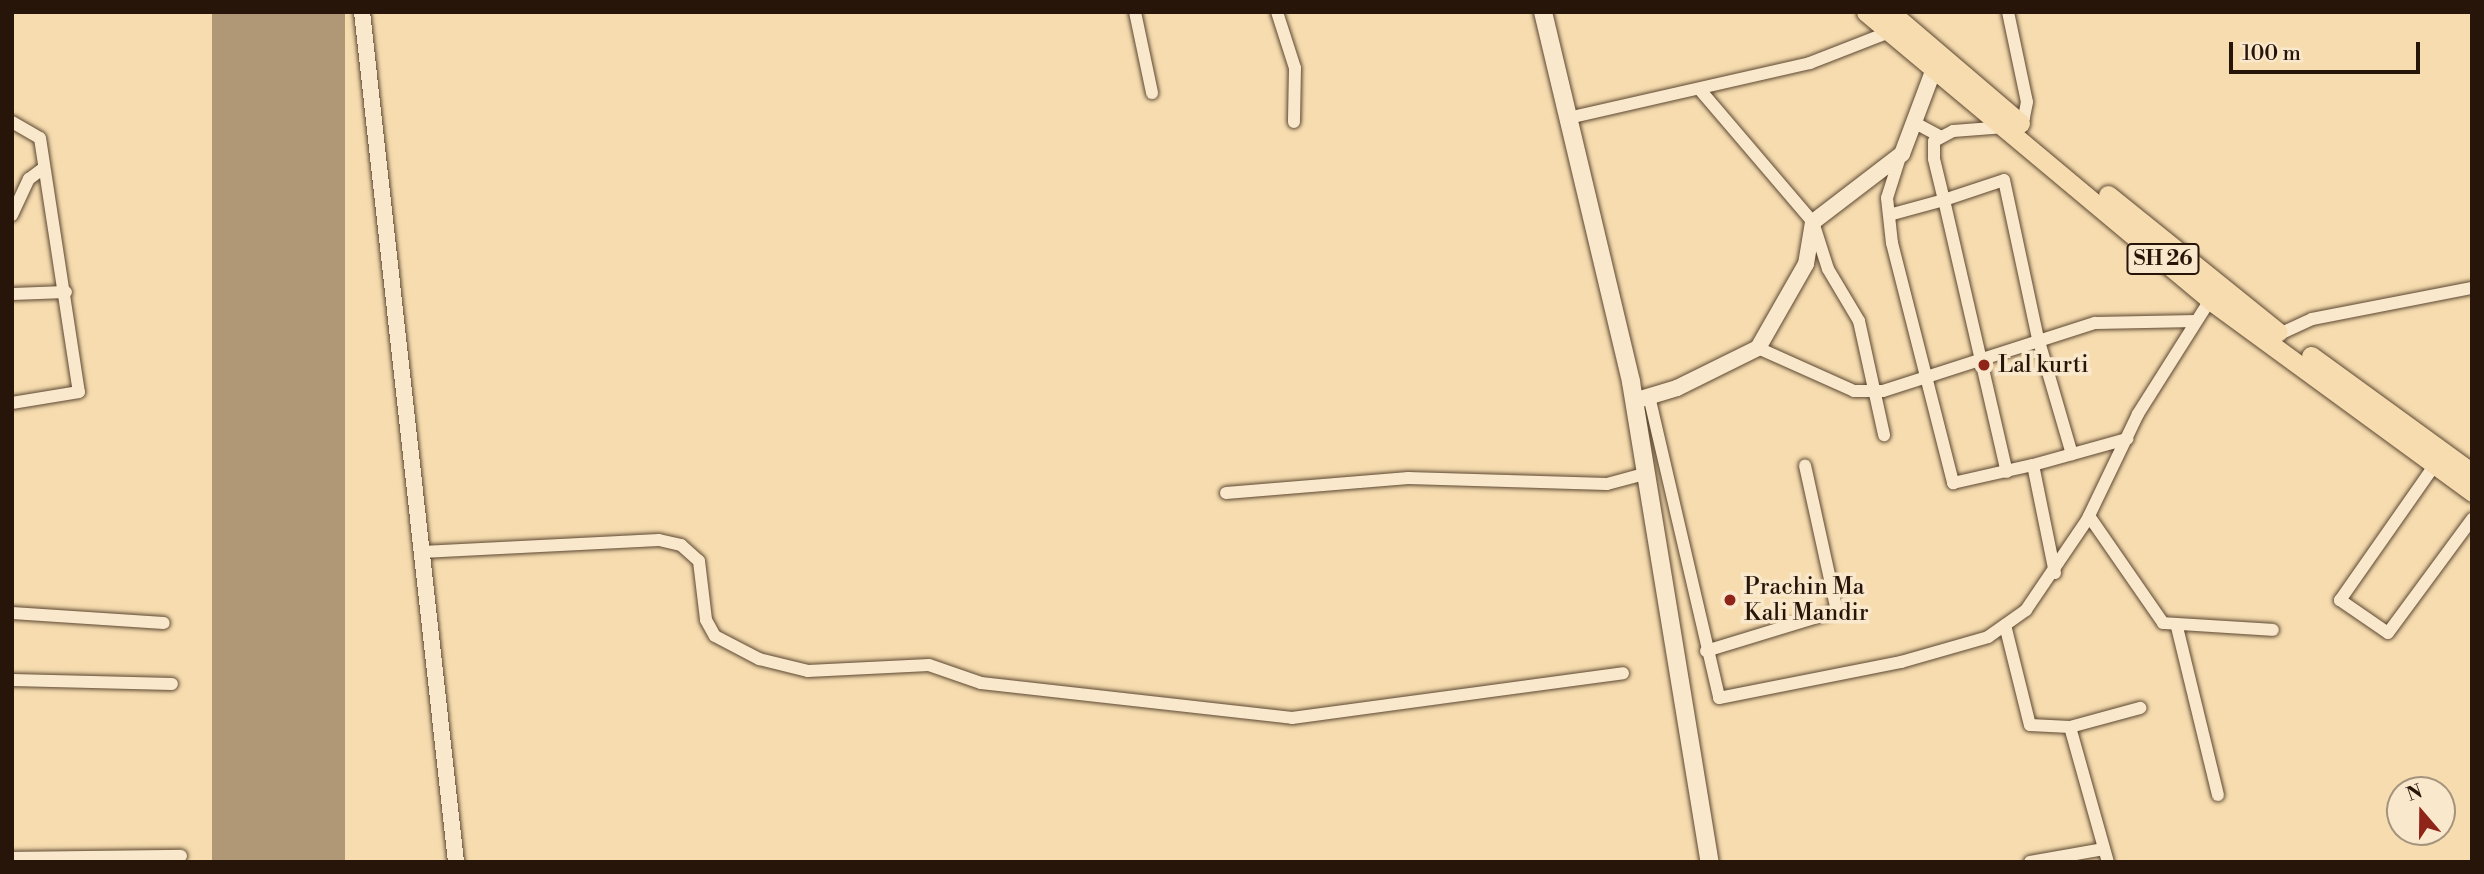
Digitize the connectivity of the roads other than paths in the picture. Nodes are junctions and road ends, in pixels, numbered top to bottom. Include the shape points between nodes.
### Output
1 (362, 12) edge
2 (1135, 12) edge
3 (1277, 12) edge
4 (1543, 12) edge
5 (1866, 12) edge
6 (1890, 12) edge
7 (2008, 12) edge
8 (1887, 33) junction
9 (1932, 74) junction
10 (1701, 91) junction
11 (1152, 93) dead end
12 (1568, 118) junction
13 (12, 122) edge
14 (1294, 122) dead end
15 (1917, 124) junction
16 (2011, 124) junction
17 (1941, 137) junction
18 (1902, 153) junction
19 (41, 170) junction
20 (1944, 200) junction
21 (12, 215) edge
22 (1889, 215) junction
23 (1813, 222) junction
24 (2472, 288) edge
25 (66, 292) junction
26 (12, 294) edge
27 (2210, 300) junction
28 (2196, 320) junction
29 (2275, 336) junction
30 (2038, 338) junction
31 (1758, 348) junction
32 (1980, 356) junction
33 (1927, 374) junction
34 (1870, 391) junction
35 (1641, 398) junction
36 (12, 403) edge
37 (1884, 435) dead end
38 (2127, 439) junction
39 (2072, 454) junction
40 (1805, 465) dead end
41 (2033, 465) junction
42 (2434, 466) junction
43 (2007, 472) junction
44 (2472, 473) edge
45 (1646, 474) junction
46 (2472, 492) edge
47 (1226, 494) dead end
48 (2089, 516) junction
49 (2472, 519) edge
50 (422, 552) junction
51 (2055, 573) junction
52 (12, 613) edge
53 (164, 623) dead end
54 (2005, 625) junction
55 (2177, 627) junction
56 (2273, 630) dead end
57 (1706, 651) junction
58 (1623, 673) dead end
59 (12, 680) edge
60 (172, 684) dead end
61 (2140, 708) dead end
62 (2070, 727) junction
63 (2218, 794) dead end
64 (2106, 855) edge
65 (181, 856) dead end
66 (12, 858) edge
67 (456, 862) edge
68 (1710, 862) edge
69 (2030, 862) edge

1 - 50 street
2 - 11 street
3 - 14 street via 1295,68
4 - 12 main road
5 - 8 main road, SH 26
6 - 16 main road
7 - 16 street via 2027,102
8 - 9 main road, SH 26
8 - 10 street via 1825,59
9 - 15 street
9 - 16 main road, SH 26
10 - 12 street
10 - 23 street
12 - 35 main road
13 - 19 street via 40,138
15 - 17 street
15 - 18 street
16 - 17 street
16 - 27 main road, SH 26
16 - 29 main road
17 - 20 street via 1934,150
18 - 22 street via 1887,198
18 - 23 street
19 - 21 street via 29,179
19 - 25 street via 55,205
20 - 22 street
20 - 30 street via 2004,180
20 - 32 street
22 - 33 street
23 - 31 street via 1806,264
23 - 34 street via 1828,269 1859,321
24 - 29 street via 2312,319
25 - 26 street
25 - 36 street via 79,392
27 - 28 street
27 - 29 main road, SH 26
28 - 30 street via 2095,323
28 - 38 street
29 - 42 main road, SH 26
29 - 44 main road
30 - 32 street
30 - 39 street
31 - 34 street via 1821,378
31 - 35 street
32 - 33 street
32 - 43 street
33 - 34 street
33 - 43 street via 1953,483
34 - 37 street
35 - 45 main road
35 - 57 street
38 - 39 street
38 - 48 street
39 - 41 street
40 - 57 street via 1837,611
41 - 43 street
41 - 51 street
42 - 46 main road, SH 26
42 - 49 street via 2340,600 2388,633
45 - 47 street via 1607,484 1408,478
45 - 68 main road
48 - 51 street
48 - 55 street via 2163,622
50 - 58 street via 659,540 681,545 699,561 706,620 715,636 759,660 808,671 929,665 981,683 1292,718
50 - 67 street
51 - 54 street via 2026,610
52 - 53 street
54 - 57 street via 1988,637 1901,662 1719,698
54 - 62 street via 2030,725
55 - 56 street
55 - 63 street
59 - 60 street
61 - 62 street
62 - 64 street
64 - 69 street
65 - 66 street

